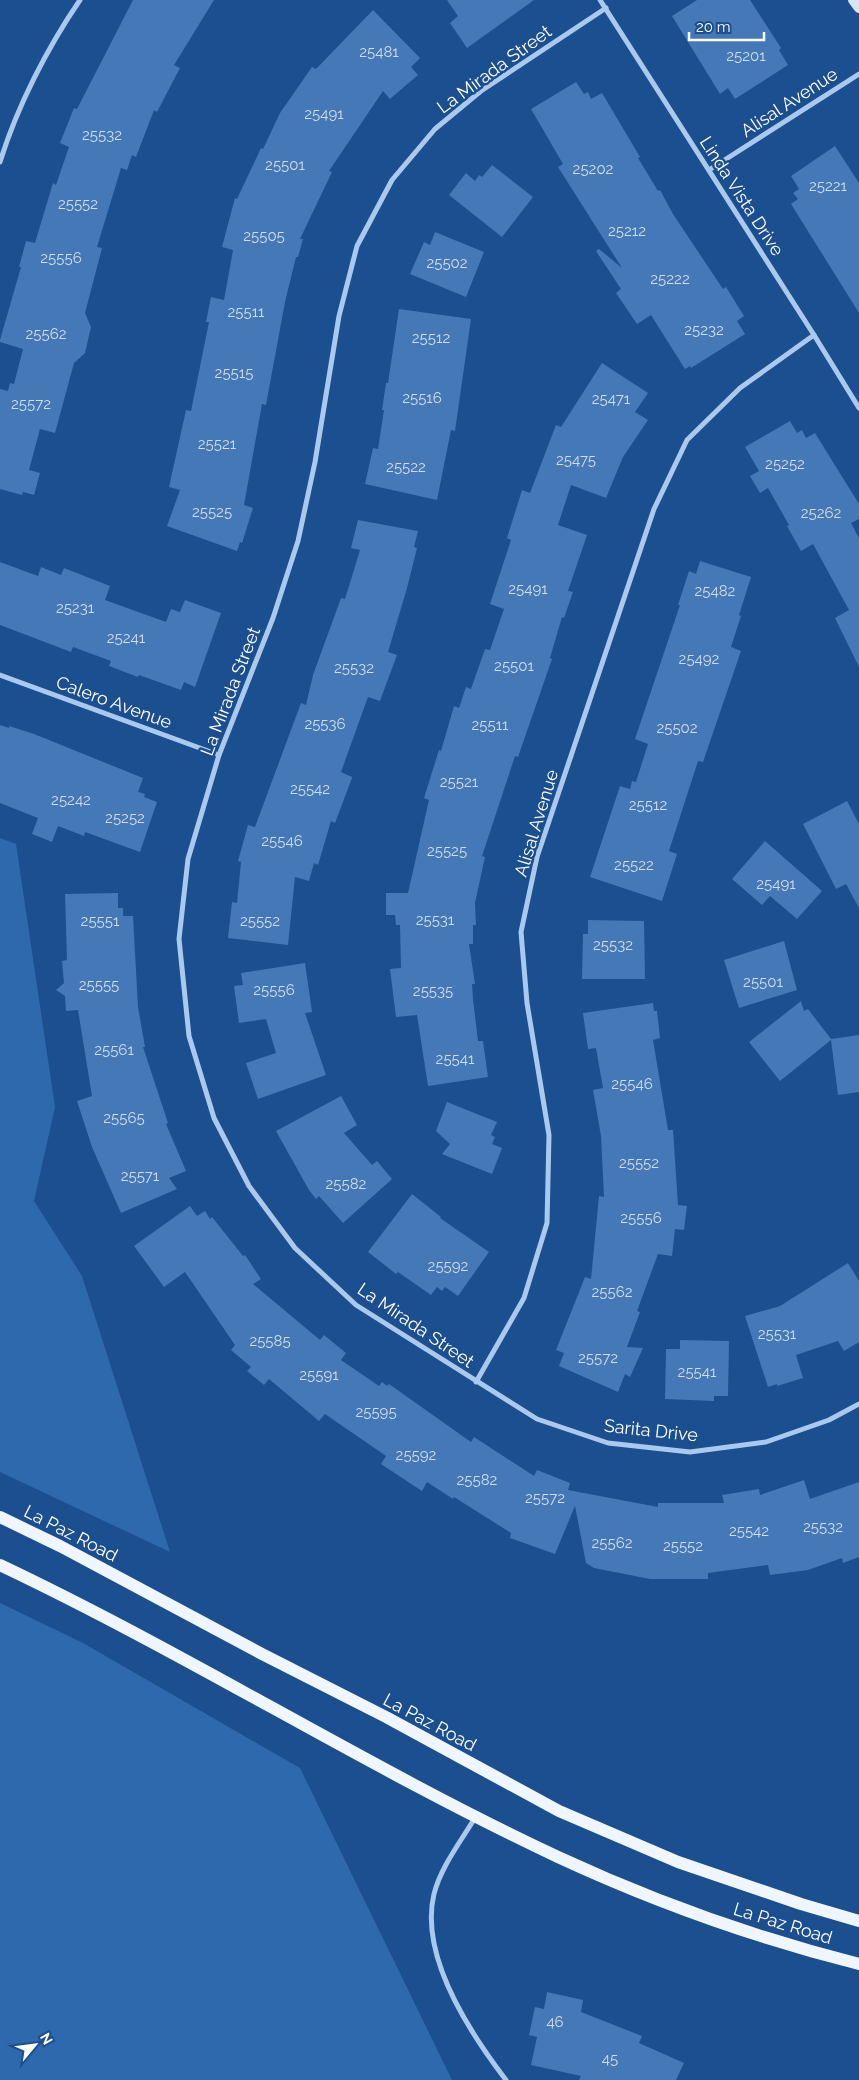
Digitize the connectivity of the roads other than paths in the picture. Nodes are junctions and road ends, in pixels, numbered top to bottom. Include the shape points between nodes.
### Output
1 (80, 0) edge
2 (600, 0) edge
3 (853, 0) edge
4 (606, 8) junction
5 (859, 8) edge
6 (859, 74) edge
7 (0, 162) edge
8 (709, 170) junction
9 (814, 335) junction
10 (859, 408) edge
11 (0, 675) edge
12 (220, 755) junction
13 (476, 1382) junction
14 (859, 1404) edge
15 (0, 1517) edge
16 (0, 1565) edge
17 (476, 1816) junction
18 (859, 1921) edge
19 (859, 1964) edge
20 (506, 2080) edge

1 - 7 street via 42,63
2 - 4 street, Linda Vista Drive
3 - 5 main road
4 - 8 street, Linda Vista Drive
4 - 12 street, La Mirada Street via 480,91 435,129 392,180 357,246 339,316 315,462 298,541 273,618
6 - 8 street, Alisal Avenue
8 - 9 street, Linda Vista Drive
9 - 10 street, Linda Vista Drive
9 - 13 street, Alisal Avenue via 740,388 688,440 654,509 537,857 521,932 527,1003 549,1135 547,1223 524,1298
11 - 12 street, Calero Avenue
12 - 13 street, La Mirada Street via 188,859 180,939 189,1036 214,1118 249,1186 295,1248 356,1305
13 - 14 street, Sarita Drive via 537,1419 608,1443 690,1452 766,1442 829,1420
15 - 18 main road, La Paz Road via 386,1717 559,1811 678,1862
16 - 17 main road, La Paz Road via 102,1615
17 - 19 main road, La Paz Road via 559,1857 717,1922
17 - 20 street via 434,1894 432,1925 446,1982 492,2062

